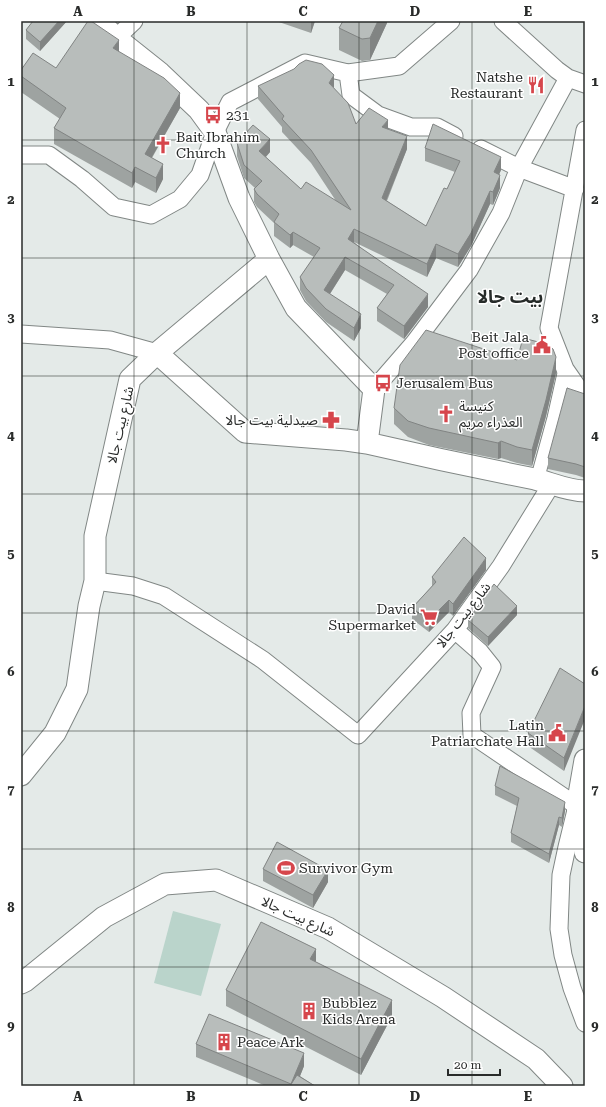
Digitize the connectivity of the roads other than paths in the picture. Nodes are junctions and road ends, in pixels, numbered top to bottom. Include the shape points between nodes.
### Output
1 (99, 21) edge
2 (134, 21) edge
3 (451, 21) edge
4 (503, 21) edge
5 (116, 38) junction
6 (348, 73) junction
7 (568, 78) junction
8 (585, 84) edge
9 (585, 130) edge
10 (215, 132) junction
11 (21, 155) edge
12 (519, 168) junction
13 (575, 189) junction
14 (269, 259) junction
15 (21, 334) edge
16 (157, 354) junction
17 (565, 369) junction
18 (374, 389) junction
19 (585, 394) edge
20 (367, 444) junction
21 (544, 482) junction
22 (585, 491) edge
23 (95, 581) junction
24 (455, 630) junction
25 (585, 760) edge
26 (21, 775) edge
27 (577, 806) junction
28 (585, 852) edge
29 (21, 983) edge
30 (585, 1023) edge
31 (562, 1086) edge

1 - 5 street
2 - 5 street
3 - 6 street via 399,66
4 - 7 street
5 - 10 street via 160,73 199,110
6 - 10 street via 305,63 230,102
6 - 12 street via 351,95 378,115 411,127 437,127
7 - 8 street
7 - 12 street
9 - 13 street
10 - 11 street via 200,175 180,199 151,215 114,207 49,155
10 - 14 street via 239,198
12 - 13 street
12 - 18 street via 501,213 469,270 414,343
13 - 17 street via 549,328
14 - 16 street, شارع بيت جالا
14 - 18 street via 296,308
15 - 16 street via 110,340
16 - 20 street via 246,432
16 - 23 street, شارع بيت جالا via 130,379 95,536
17 - 19 street
17 - 21 street via 552,424
18 - 20 street
20 - 21 street
21 - 22 street
21 - 24 street, شارع بيت جالا via 501,566
23 - 24 street, شارع بيت جالا via 133,586 164,596 263,660 358,735
23 - 26 street, شارع بيت جالا via 76,689 55,733
24 - 27 street via 480,652 492,667 471,712 472,735
25 - 27 street
27 - 28 street
27 - 30 street via 561,875 559,929 572,988
29 - 31 street, شارع بيت جالا via 104,917 165,884 216,880 328,928 443,997 536,1059

